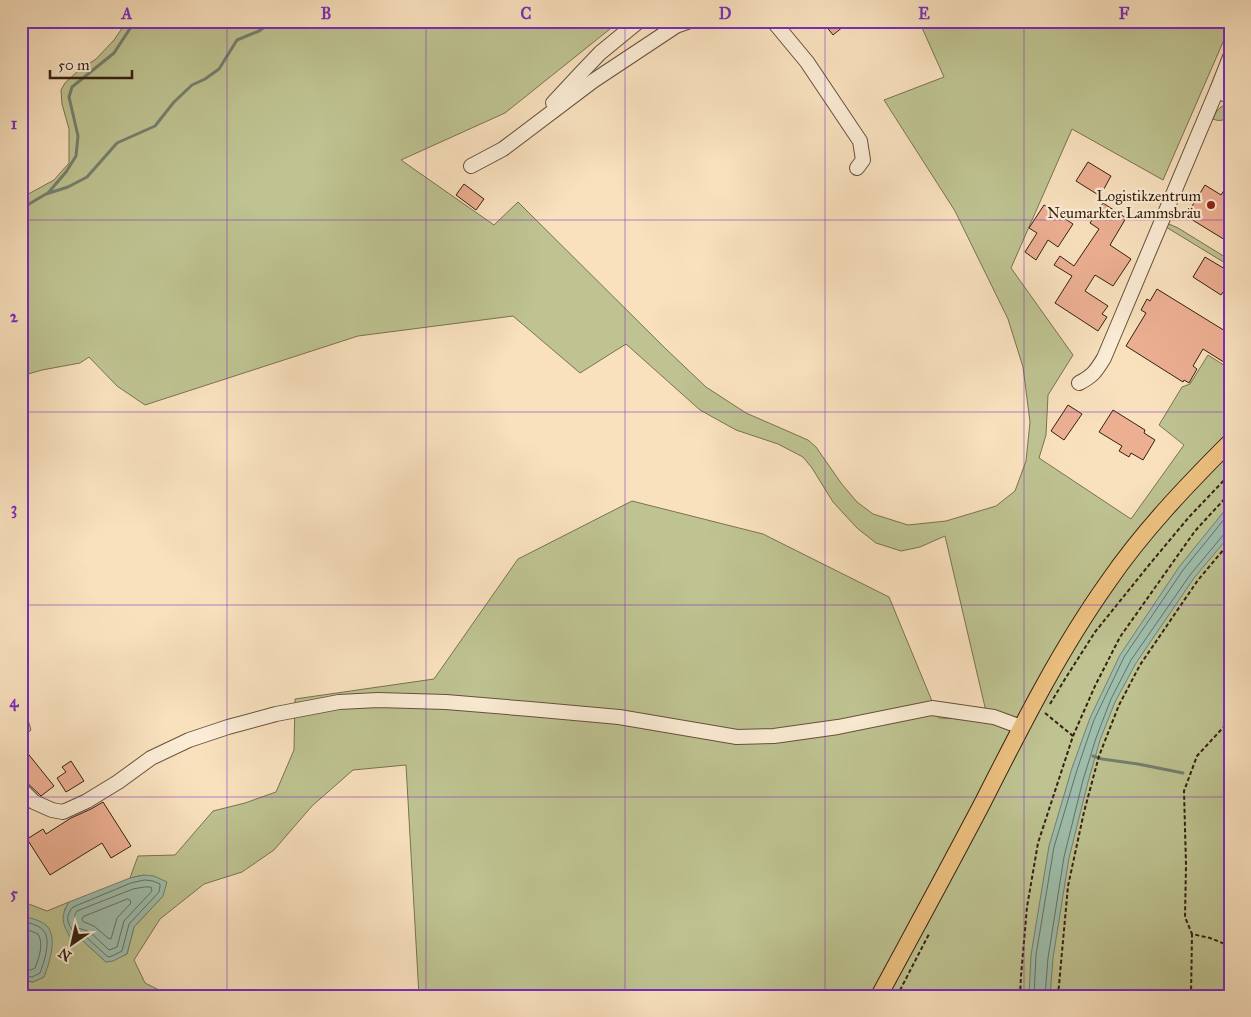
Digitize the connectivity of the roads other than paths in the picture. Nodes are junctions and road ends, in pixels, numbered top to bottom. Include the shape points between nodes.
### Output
1 (639, 21) edge
2 (690, 21) edge
3 (773, 21) edge
4 (1230, 57) edge
5 (1217, 90) junction
6 (1230, 97) edge
7 (534, 125) junction
8 (471, 166) dead end
9 (857, 168) dead end
10 (1079, 383) dead end
11 (1230, 442) edge
12 (1021, 727) junction
13 (21, 788) edge
14 (879, 996) edge

1 - 7 street via 600,53
2 - 7 street via 676,26 593,81
3 - 9 street via 807,62 860,141 862,160
4 - 5 street
5 - 6 street
5 - 10 street via 1104,358 1093,374
7 - 8 street via 503,149
11 - 12 main road via 1156,521 1109,580 1083,618
12 - 13 street via 994,717 932,708 838,727 736,738 619,717 446,702 339,702 276,714 189,740 151,758 118,782 63,812 34,802
12 - 14 main road

